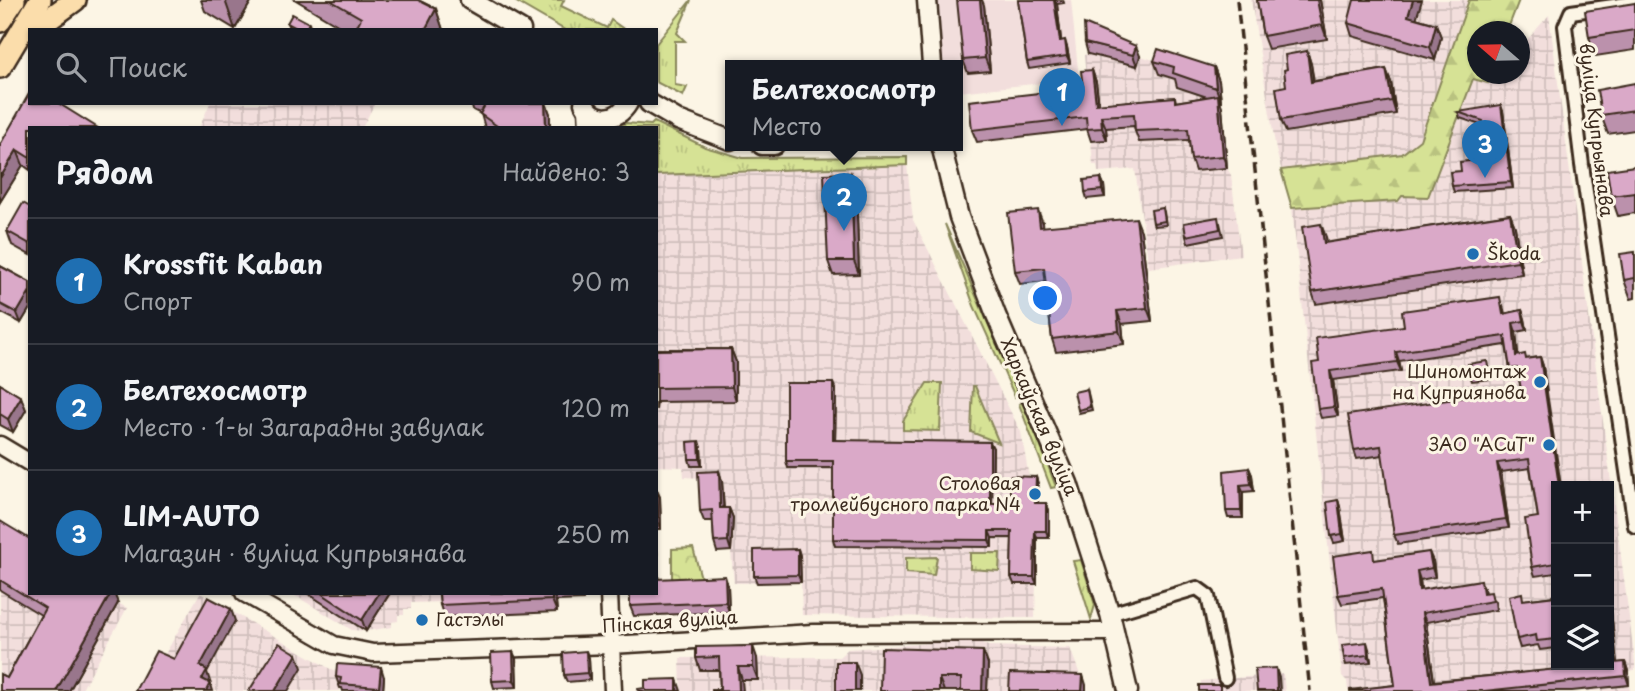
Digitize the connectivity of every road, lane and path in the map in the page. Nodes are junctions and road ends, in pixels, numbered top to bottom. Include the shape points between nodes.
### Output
1 (15, 0) edge
2 (40, 0) edge
3 (75, 0) edge
4 (470, 0) edge
5 (927, 0) edge
6 (1635, 3) edge
7 (0, 21) edge
8 (29, 28) edge
9 (36, 28) edge
10 (518, 28) edge
11 (26, 35) edge
12 (932, 60) edge
13 (0, 67) edge
14 (585, 106) edge
15 (652, 106) edge
16 (615, 116) edge
17 (588, 126) edge
18 (725, 138) edge
19 (942, 151) edge
20 (0, 445) edge
21 (28, 462) edge
22 (1635, 526) edge
23 (247, 595) edge
24 (609, 595) edge
25 (1112, 623) junction
26 (611, 645) junction
27 (1225, 678) dead end
28 (613, 691) edge
29 (1128, 691) edge

1 - 7 main road
2 - 8 main road
3 - 9 main road
4 - 10 main road
5 - 12 main road
6 - 22 street, вуліца Купрыянава via 1571,12 1565,26
11 - 13 main road
14 - 16 main road via 597,116
14 - 17 street
15 - 16 main road
15 - 18 main road
19 - 25 main road, Харкаўская вуліца via 959,217 996,315 1069,483
20 - 21 street
23 - 26 street, Пінская вуліца via 318,637 353,651
24 - 26 street
25 - 26 street, Пінская вуліца
25 - 27 street via 1197,588 1208,596
25 - 29 main road, Харкаўская вуліца
26 - 28 street

